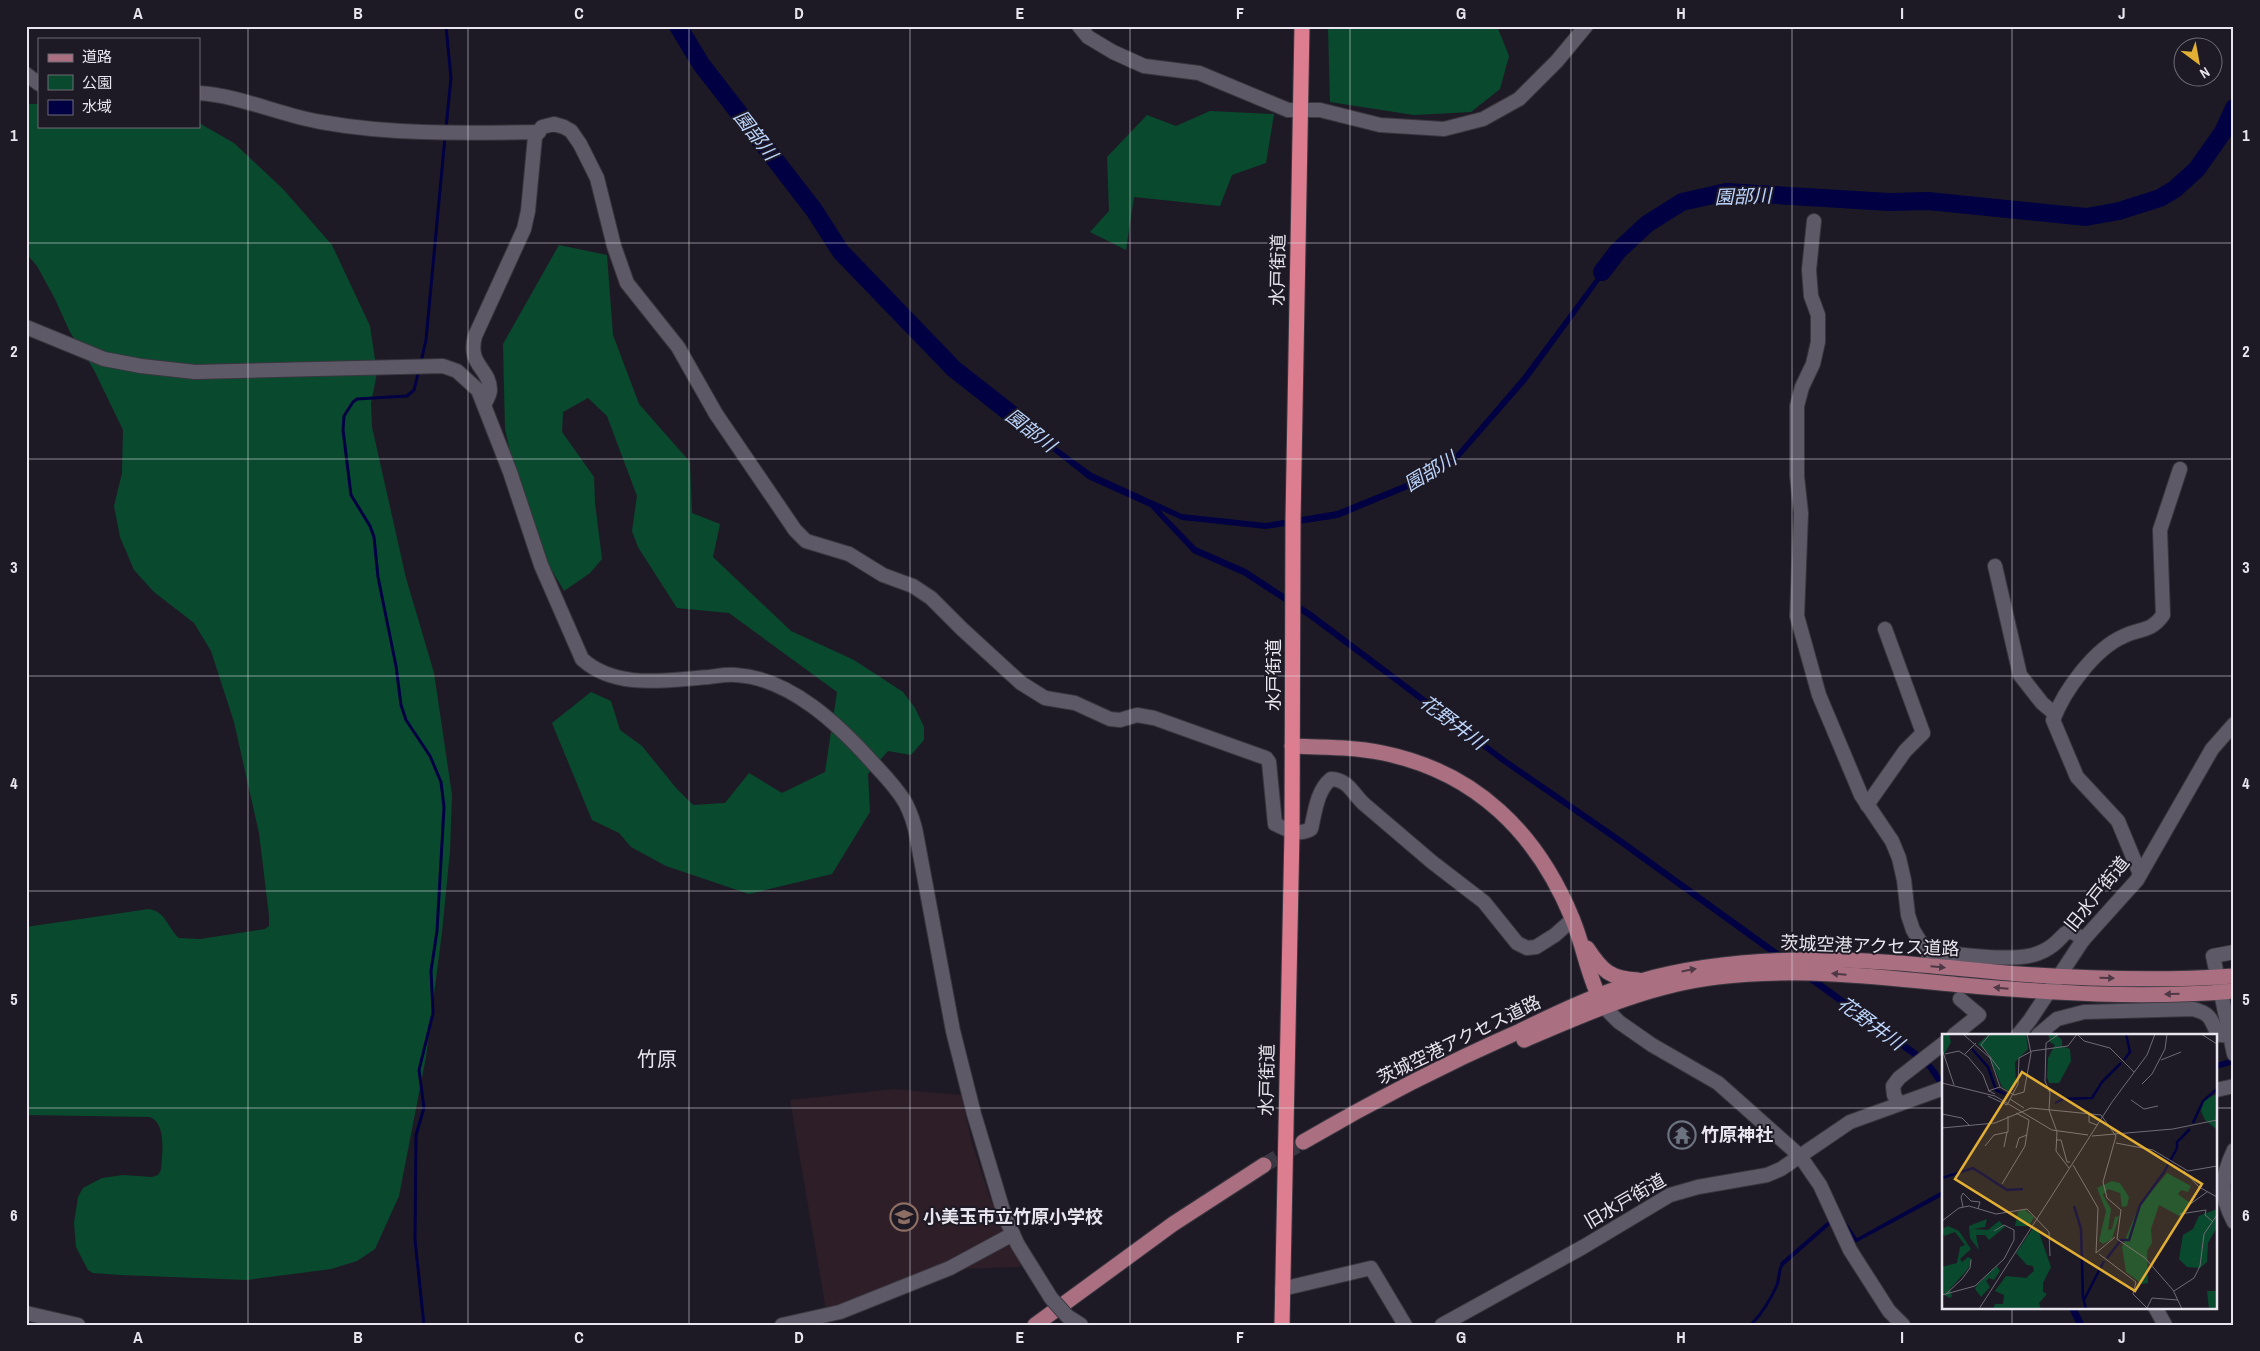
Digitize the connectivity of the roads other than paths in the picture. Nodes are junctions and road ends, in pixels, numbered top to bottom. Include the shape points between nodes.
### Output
1 (1079, 26) edge
2 (1302, 26) edge
3 (1586, 26) edge
4 (26, 74) edge
5 (38, 83) edge
6 (200, 93) edge
7 (1301, 109) junction
8 (539, 132) junction
9 (1814, 221) dead end
10 (26, 327) edge
11 (484, 405) junction
12 (2180, 469) dead end
13 (1996, 566) dead end
14 (1885, 629) dead end
15 (2055, 714) junction
16 (2234, 724) edge
17 (1292, 746) junction
18 (1867, 805) junction
19 (1292, 832) junction
20 (2140, 874) junction
21 (1573, 919) junction
22 (1579, 937) junction
23 (2083, 940) junction
24 (2234, 952) edge
25 (2058, 976) junction
26 (2234, 976) edge
27 (2217, 977) junction
28 (1642, 981) junction
29 (2049, 992) junction
30 (2227, 992) edge
31 (1960, 999) dead end
32 (1601, 1001) junction
33 (1955, 1034) edge
34 (2019, 1034) edge
35 (2039, 1034) edge
36 (2217, 1034) edge
37 (2218, 1034) edge
38 (2231, 1034) edge
39 (1942, 1045) edge
40 (2234, 1054) edge
41 (2234, 1086) edge
42 (1940, 1090) edge
43 (2218, 1090) edge
44 (1899, 1104) junction
45 (1303, 1145) tunnel mouth
46 (2234, 1150) edge
47 (1800, 1156) junction
48 (1265, 1168) tunnel mouth
49 (2234, 1222) edge
50 (1013, 1234) junction
51 (1282, 1289) junction
52 (2156, 1308) edge
53 (26, 1313) edge
54 (78, 1325) edge
55 (782, 1325) edge
56 (1035, 1325) edge
57 (1081, 1325) edge
58 (1282, 1325) edge
59 (1406, 1325) edge
60 (1442, 1325) edge
61 (1903, 1325) edge
62 (2165, 1325) edge

1 - 7 street via 1088,37 1104,47 1144,66 1200,74 1288,110
2 - 7 highway, 水戸街道
3 - 7 street via 1557,61 1518,99 1483,119 1444,129 1380,125 1320,110
4 - 5 street
6 - 8 street via 216,94 301,119 354,128 437,133
7 - 17 highway, 水戸街道
8 - 11 street via 535,136 524,229 472,348 490,391
8 - 19 street via 542,127 554,124 571,131 580,144 597,178 614,246 628,283 678,347 716,414 795,530 806,541 849,554 883,574 913,586 931,598 1021,683 1045,698 1075,703 1110,719 1137,715 1154,718 1266,758 1275,824
9 - 18 street via 1809,270 1811,296 1818,315 1818,342 1797,406 1797,476 1801,513 1797,616 1819,695
10 - 11 street via 104,358 195,372 443,366 467,378 478,390
11 - 50 street via 541,565 582,659 594,669 615,678 672,680 735,674 780,686 843,731 906,804 916,833 957,1050 990,1170
12 - 15 street via 2160,530 2163,615 2155,626 2122,636 2095,655 2060,702
13 - 15 street via 2020,675
14 - 18 street via 1923,733 1905,751
15 - 20 street via 2053,720 2077,777 2118,821
16 - 20 street, 旧水戸街道 via 2212,749
17 - 19 highway, 水戸街道
17 - 21 main road via 1383,753 1427,767 1466,786 1508,818 1526,837 1545,863
18 - 23 street via 1892,841 1899,858 1908,915 1926,951 2017,958 2046,949 2067,932 2075,933
19 - 21 street via 1302,834 1311,829 1325,784 1332,779 1342,780 1349,785 1354,796 1484,902 1517,943 1527,948 1536,947
19 - 51 highway, 水戸街道
20 - 23 street, 旧水戸街道
21 - 22 main road
22 - 28 main road via 1608,974
22 - 32 main road
23 - 25 street, 旧水戸街道
24 - 27 street via 2213,956
25 -> 27 main road, 茨城空港アクセス道路 via 2137,979
28 -> 25 main road, 茨城空港アクセス道路 via 1710,966 1801,960 1912,964
25 - 29 street, 旧水戸街道
26 - 27 main road, 茨城空港アクセス道路
27 - 30 street
28 - 32 main road, 茨城空港アクセス道路
30 -> 29 main road, 茨城空港アクセス道路
29 -> 32 main road, 茨城空港アクセス道路 via 1817,972 1770,972 1715,977
29 - 34 street, 旧水戸街道
30 - 38 street
31 - 33 street via 1979,1015
32 - 45 main road, 茨城空港アクセス道路 via 1416,1079
32 - 47 street via 1619,1022 1718,1083
35 - 36 street via 2056,1019 2084,1012 2194,1009 2210,1019
37 - 38 street
38 - 40 street
39 - 44 street via 1893,1086
41 - 43 street
42 - 44 street, 旧水戸街道
44 - 47 street, 旧水戸街道 via 1850,1122
46 - 49 street via 2223,1180 2224,1196
47 - 60 street, 旧水戸街道 via 1767,1175 1698,1186 1670,1195
47 - 61 street via 1820,1185 1850,1250 1889,1311
48 - 56 main road via 1173,1224
50 - 55 street via 950,1268 840,1312
50 - 57 street, bridge via 1051,1298 1067,1316
51 - 58 highway, 水戸街道
51 - 59 street via 1371,1268
52 - 62 street
53 - 54 street

